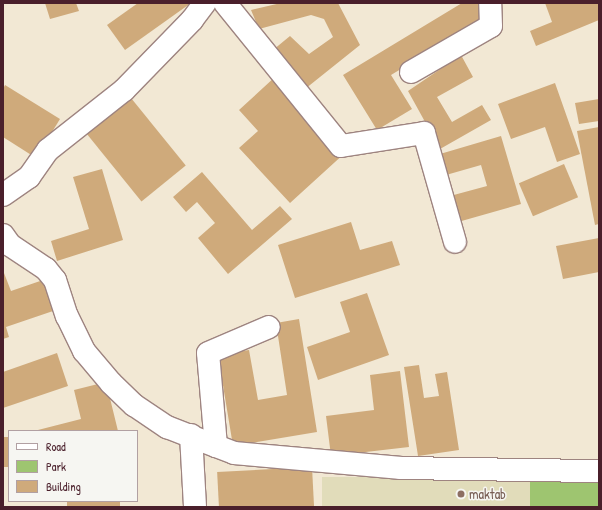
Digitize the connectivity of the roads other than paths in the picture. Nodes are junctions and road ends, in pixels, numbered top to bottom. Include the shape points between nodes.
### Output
1 (205, 3) edge
2 (225, 3) edge
3 (490, 3) edge
4 (411, 72) dead end
5 (3, 195) edge
6 (3, 235) edge
7 (455, 242) dead end
8 (269, 327) dead end
9 (191, 435) junction
10 (216, 446) junction
11 (599, 471) edge
12 (196, 507) edge

1 - 5 street via 192,20 124,90 48,150 29,178
2 - 7 street via 342,146 424,133
3 - 4 street via 492,26
6 - 9 street via 10,245 46,269 55,280 67,316 84,351 111,383 134,405 167,427
8 - 10 street via 208,353
9 - 10 street
9 - 12 street
10 - 11 street via 234,453 401,468

